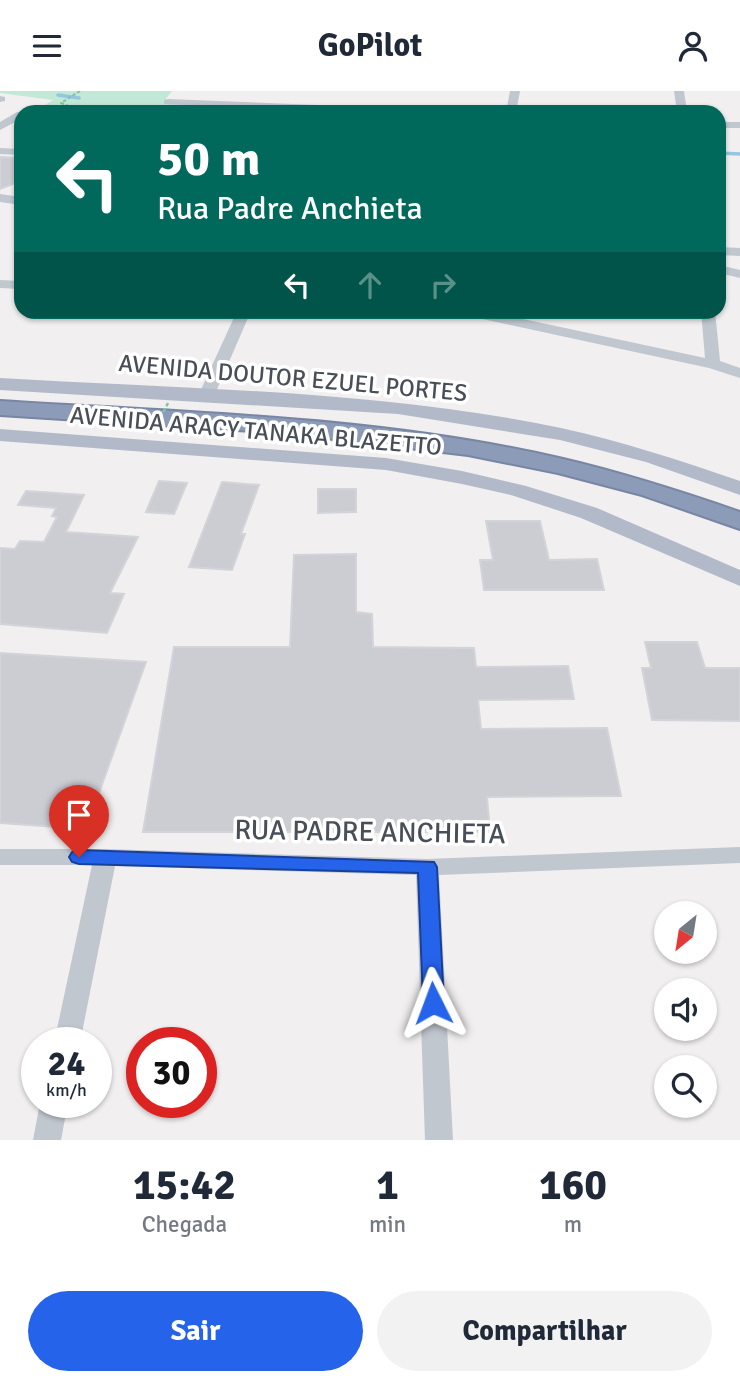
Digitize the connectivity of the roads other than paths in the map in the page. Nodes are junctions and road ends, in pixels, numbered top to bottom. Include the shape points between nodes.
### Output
1 (178, 91) edge
2 (250, 105) edge
3 (240, 319) edge
4 (504, 319) edge
5 (709, 319) edge
6 (713, 364) junction
7 (740, 373) edge
8 (0, 384) edge
9 (207, 394) junction
10 (0, 408) edge
11 (0, 435) edge
12 (740, 488) edge
13 (740, 521) edge
14 (740, 579) edge
15 (740, 855) edge
16 (0, 857) edge
17 (105, 857) junction
18 (427, 867) junction
19 (70, 1027) edge
20 (51, 1118) edge
21 (47, 1140) edge
22 (439, 1140) edge

1 - 2 street via 168,103
3 - 9 street
4 - 6 street
5 - 6 street
6 - 7 street
8 - 9 main road, AVENIDA DOUTOR EZUEL PORTES
9 - 12 main road, AVENIDA DOUTOR EZUEL PORTES via 398,408 506,424 653,458
10 - 13 highway via 416,439 569,467
11 - 14 main road, AVENIDA ARACY TANAKA BLAZETTO via 386,464 447,474 537,496 620,525
15 - 18 street, RUA PADRE ANCHIETA
16 - 17 street, RUA PADRE ANCHIETA
17 - 18 street, RUA PADRE ANCHIETA
17 - 19 street
18 - 22 street
20 - 21 street

